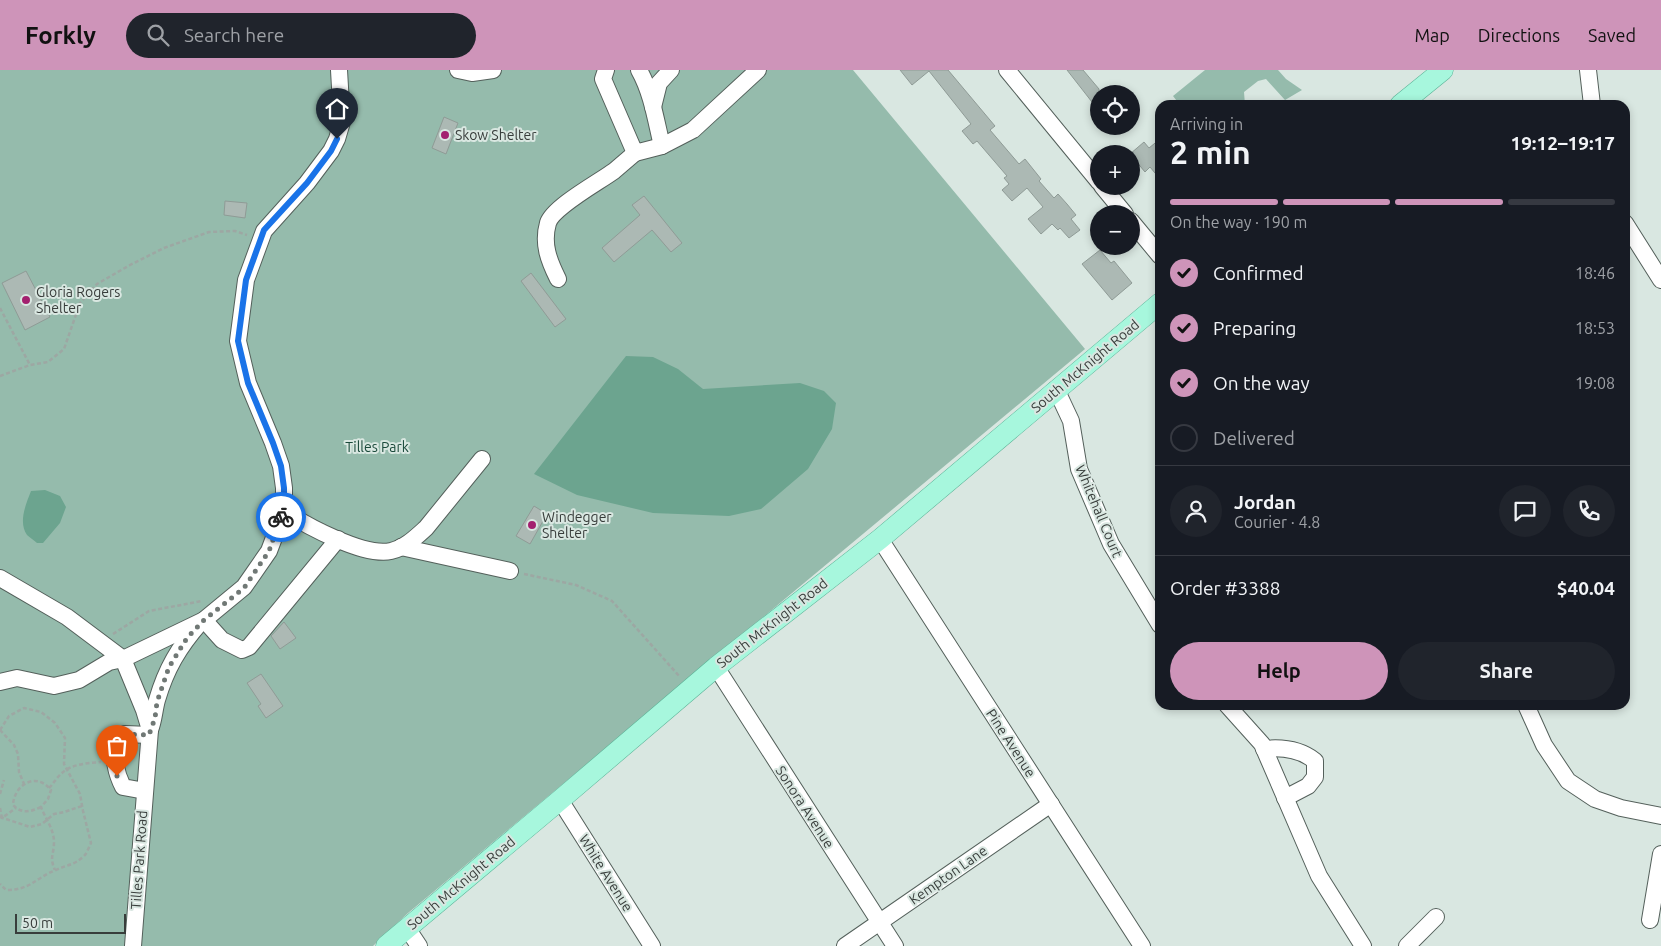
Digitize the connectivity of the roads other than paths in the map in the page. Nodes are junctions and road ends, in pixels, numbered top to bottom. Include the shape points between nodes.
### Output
1 (339, 70) edge
2 (458, 70) edge
3 (493, 70) edge
4 (606, 70) edge
5 (639, 70) edge
6 (671, 70) edge
7 (758, 70) edge
8 (1007, 70) edge
9 (1443, 70) edge
10 (1588, 70) edge
11 (1406, 100) edge
12 (1591, 100) edge
13 (653, 107) junction
14 (662, 146) junction
15 (635, 153) junction
16 (1090, 171) edge
17 (1109, 195) edge
18 (1118, 205) edge
19 (1630, 231) edge
20 (1140, 232) edge
21 (1155, 250) edge
22 (558, 279) dead end
23 (1661, 280) edge
24 (1155, 307) edge
25 (1056, 389) junction
26 (482, 459) dead end
27 (284, 511) junction
28 (338, 539) junction
29 (880, 540) junction
30 (401, 547) junction
31 (510, 571) road end
32 (7, 582) edge
33 (0, 597) edge
34 (1155, 617) edge
35 (204, 620) junction
36 (123, 658) junction
37 (716, 667) junction
38 (0, 682) edge
39 (1231, 710) edge
40 (1528, 710) edge
41 (150, 732) junction
42 (1264, 749) junction
43 (145, 791) junction
44 (1285, 798) junction
45 (560, 800) junction
46 (1051, 804) junction
47 (1661, 816) edge
48 (1661, 854) edge
49 (1436, 917) dead end
50 (1650, 920) dead end
51 (880, 923) junction
52 (408, 928) junction
53 (133, 946) edge
54 (386, 946) edge
55 (419, 946) edge
56 (652, 946) edge
57 (845, 946) edge
58 (895, 946) edge
59 (1142, 946) edge
60 (1363, 946) edge
61 (1407, 946) edge

1 - 27 street via 342,122 337,139 307,183 264,230 246,280 238,341 248,383 281,466
2 - 3 street via 472,73
4 - 15 street via 603,79
5 - 13 street
6 - 13 street via 659,83
7 - 14 street via 692,130
8 - 16 street
9 - 11 main road
10 - 12 street
13 - 14 street
14 - 15 street
15 - 22 street via 616,170 555,211 548,222 545,238 548,259
17 - 18 street
19 - 23 street
20 - 21 street
24 - 25 main road, South McKnight Road
25 - 29 main road, South McKnight Road
25 - 34 street, Whitehall Court via 1071,421 1079,469 1111,544
26 - 30 street via 426,528
27 - 28 street
27 - 35 street via 269,551 244,588
28 - 30 street via 374,551
28 - 35 street via 249,647 242,650 222,640
29 - 37 main road, South McKnight Road
29 - 46 street, Pine Avenue
30 - 31 street
32 - 33 street
32 - 36 street via 67,618
35 - 36 street
35 - 41 street via 187,638 169,667
36 - 38 street via 109,662 79,680 54,686 17,678
36 - 41 street, Tilles Park Road
37 - 45 main road, South McKnight Road
37 - 51 street, Sonora Avenue
39 - 42 street
40 - 47 street via 1544,745 1568,781 1595,799
41 - 43 street, Tilles Park Road
41 - 43 street via 125,734 115,755 117,776 123,787
42 - 44 street
42 - 44 street via 1297,751 1315,761 1315,777 1308,786
43 - 53 street, Tilles Park Road
44 - 60 street via 1319,876
45 - 52 main road, South McKnight Road
45 - 56 street, White Avenue
46 - 51 street, Kempton Lane
46 - 59 street, Pine Avenue
48 - 50 street
49 - 61 street
51 - 57 street, Kempton Lane
51 - 58 street, Sonora Avenue
52 - 54 main road, South McKnight Road
52 - 55 street

